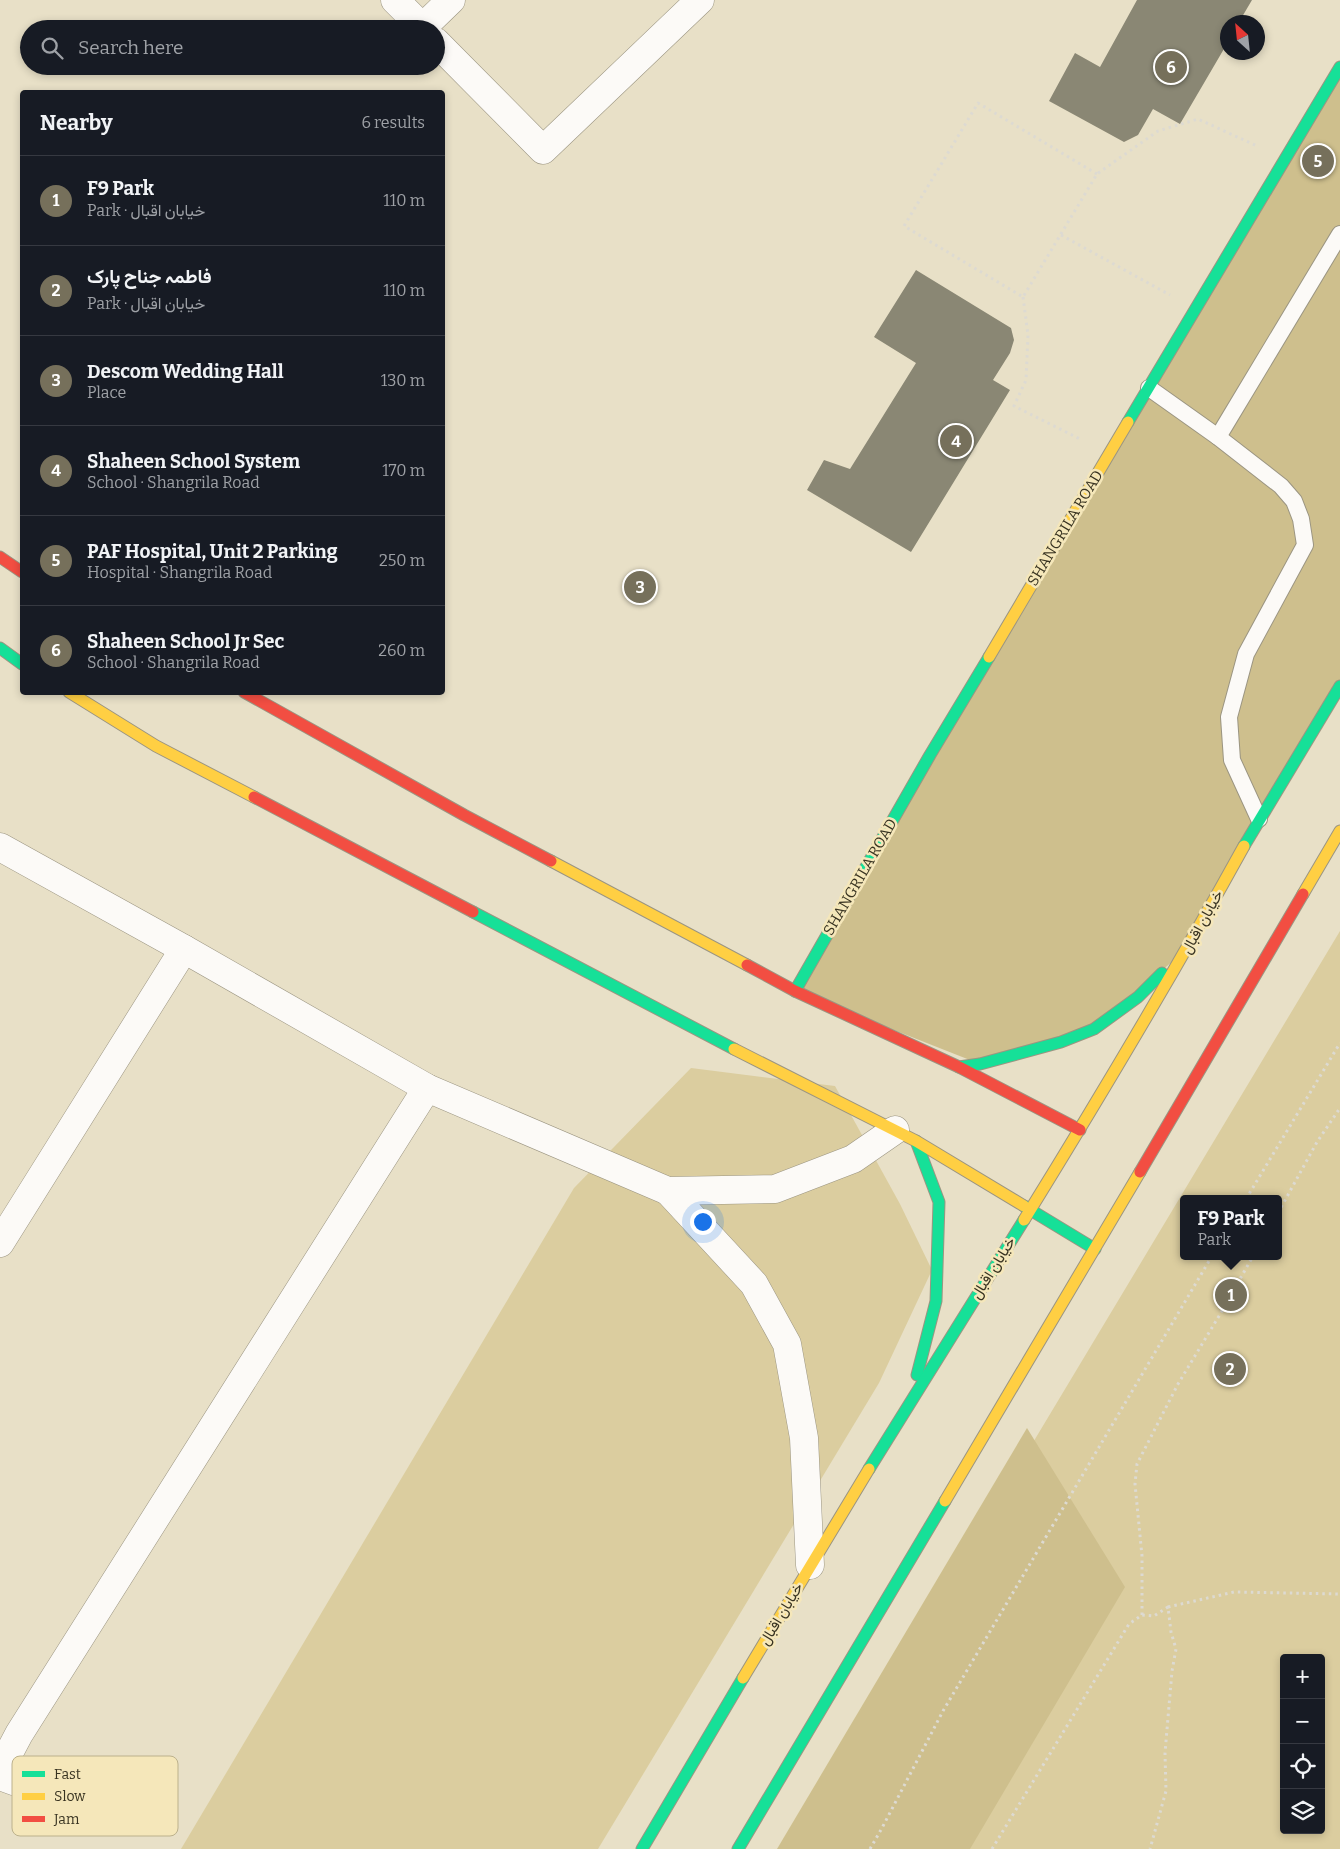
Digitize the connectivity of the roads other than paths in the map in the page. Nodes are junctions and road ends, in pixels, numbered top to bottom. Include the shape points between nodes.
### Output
1 (395, 0) edge
2 (451, 0) edge
3 (700, 0) edge
4 (414, 20) edge
5 (436, 20) edge
6 (445, 51) edge
7 (1340, 67) edge
8 (1340, 234) edge
9 (1148, 388) junction
10 (1218, 437) junction
11 (0, 557) edge
12 (20, 571) edge
13 (0, 648) edge
14 (20, 663) edge
15 (1340, 686) edge
16 (74, 695) edge
17 (249, 695) edge
18 (1260, 819) junction
19 (1340, 831) edge
20 (0, 847) edge
21 (1188, 948) junction
22 (184, 949) junction
23 (795, 991) junction
24 (959, 1067) junction
25 (427, 1088) junction
26 (1080, 1130) junction
27 (905, 1135) junction
28 (668, 1191) junction
29 (1030, 1208) junction
30 (0, 1243) edge
31 (1095, 1249) junction
32 (912, 1398) junction
33 (810, 1565) junction
34 (9, 1729) edge
35 (0, 1770) edge
36 (0, 1776) edge
37 (12, 1780) edge
38 (642, 1849) edge
39 (738, 1849) edge

1 - 4 street
2 - 5 street
3 - 6 street via 542,150
7 - 9 street, SHANGRILA ROAD
8 - 10 lane
9 - 10 lane
9 - 23 street, SHANGRILA ROAD via 935,746
10 - 18 lane via 1281,486 1294,501 1306,545 1246,654 1229,717 1232,760
11 - 12 street
13 - 14 street
15 - 18 street, خیابان اقبال
16 - 27 street via 156,746
17 - 23 street via 464,815
18 - 21 street, خیابان اقبال
19 - 31 street
20 - 22 street
21 - 24 street via 1138,997 1094,1029 1061,1042
21 - 26 street, خیابان اقبال
22 - 25 street
22 - 30 street
23 - 24 street
24 - 26 street
25 - 28 street
25 - 34 street
26 - 29 street, خیابان اقبال
27 - 28 street via 775,1190
27 - 29 street
27 - 32 street via 939,1202 936,1301
28 - 33 street via 754,1284 787,1344 804,1438
29 - 31 street
29 - 32 street, خیابان اقبال
31 - 39 street
32 - 33 street, خیابان اقبال
33 - 38 street, خیابان اقبال
34 - 35 street
36 - 37 street

